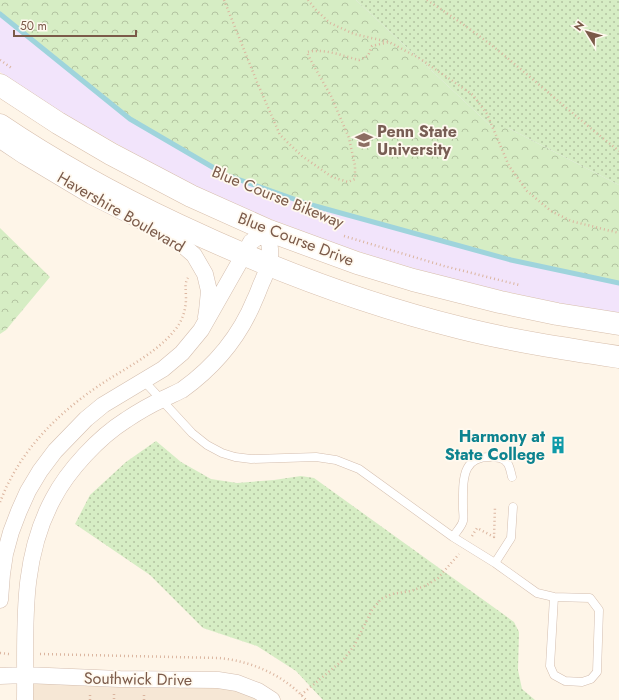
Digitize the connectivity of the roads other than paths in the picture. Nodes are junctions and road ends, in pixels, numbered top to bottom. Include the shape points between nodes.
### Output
1 (0, 86) edge
2 (0, 125) edge
3 (0, 140) edge
4 (267, 230) junction
5 (243, 254) junction
6 (269, 265) junction
7 (619, 324) edge
8 (202, 330) junction
9 (619, 357) edge
10 (144, 381) junction
11 (162, 399) junction
12 (512, 477) dead end
13 (513, 507) dead end
14 (453, 537) junction
15 (495, 563) junction
16 (554, 597) junction
17 (0, 600) edge
18 (0, 676) edge
19 (24, 676) junction
20 (25, 700) edge
21 (272, 700) edge

1 - 4 main road, Blue Course Drive via 111,154 191,196
2 - 5 main road, Blue Course Drive via 70,169 120,196
3 - 8 street, Havershire Boulevard via 91,196 179,242 194,255 205,274 209,291 208,311
4 - 5 street, Havershire Boulevard via 251,242
4 - 6 street via 270,246
4 - 7 main road, Blue Course Drive via 357,263 413,280 500,302
5 - 6 main road, Blue Course Drive
5 - 8 street, Havershire Boulevard
6 - 9 main road, Blue Course Drive via 346,294 461,328
6 - 11 street via 252,307 229,345 199,376 181,390
8 - 10 street, Havershire Boulevard via 182,353
10 - 11 lane
10 - 17 street, Havershire Boulevard via 103,405 86,419 55,451 40,471 28,491 11,532 5,554
11 - 14 lane via 192,433 222,453 251,459 316,456 336,460 359,470
11 - 19 street via 106,435 68,476 53,498 42,522 30,563
12 - 14 lane via 509,465 502,459 488,457 475,460 466,468 463,479 463,522
13 - 15 lane via 511,538
14 - 15 lane
15 - 16 lane via 537,593
16 - 16 lane via 550,666 554,675 565,681 582,682 591,679 597,672 599,610 590,598
18 - 19 street, Southwick Drive
19 - 20 street
19 - 21 street, Southwick Drive via 218,680 237,683

